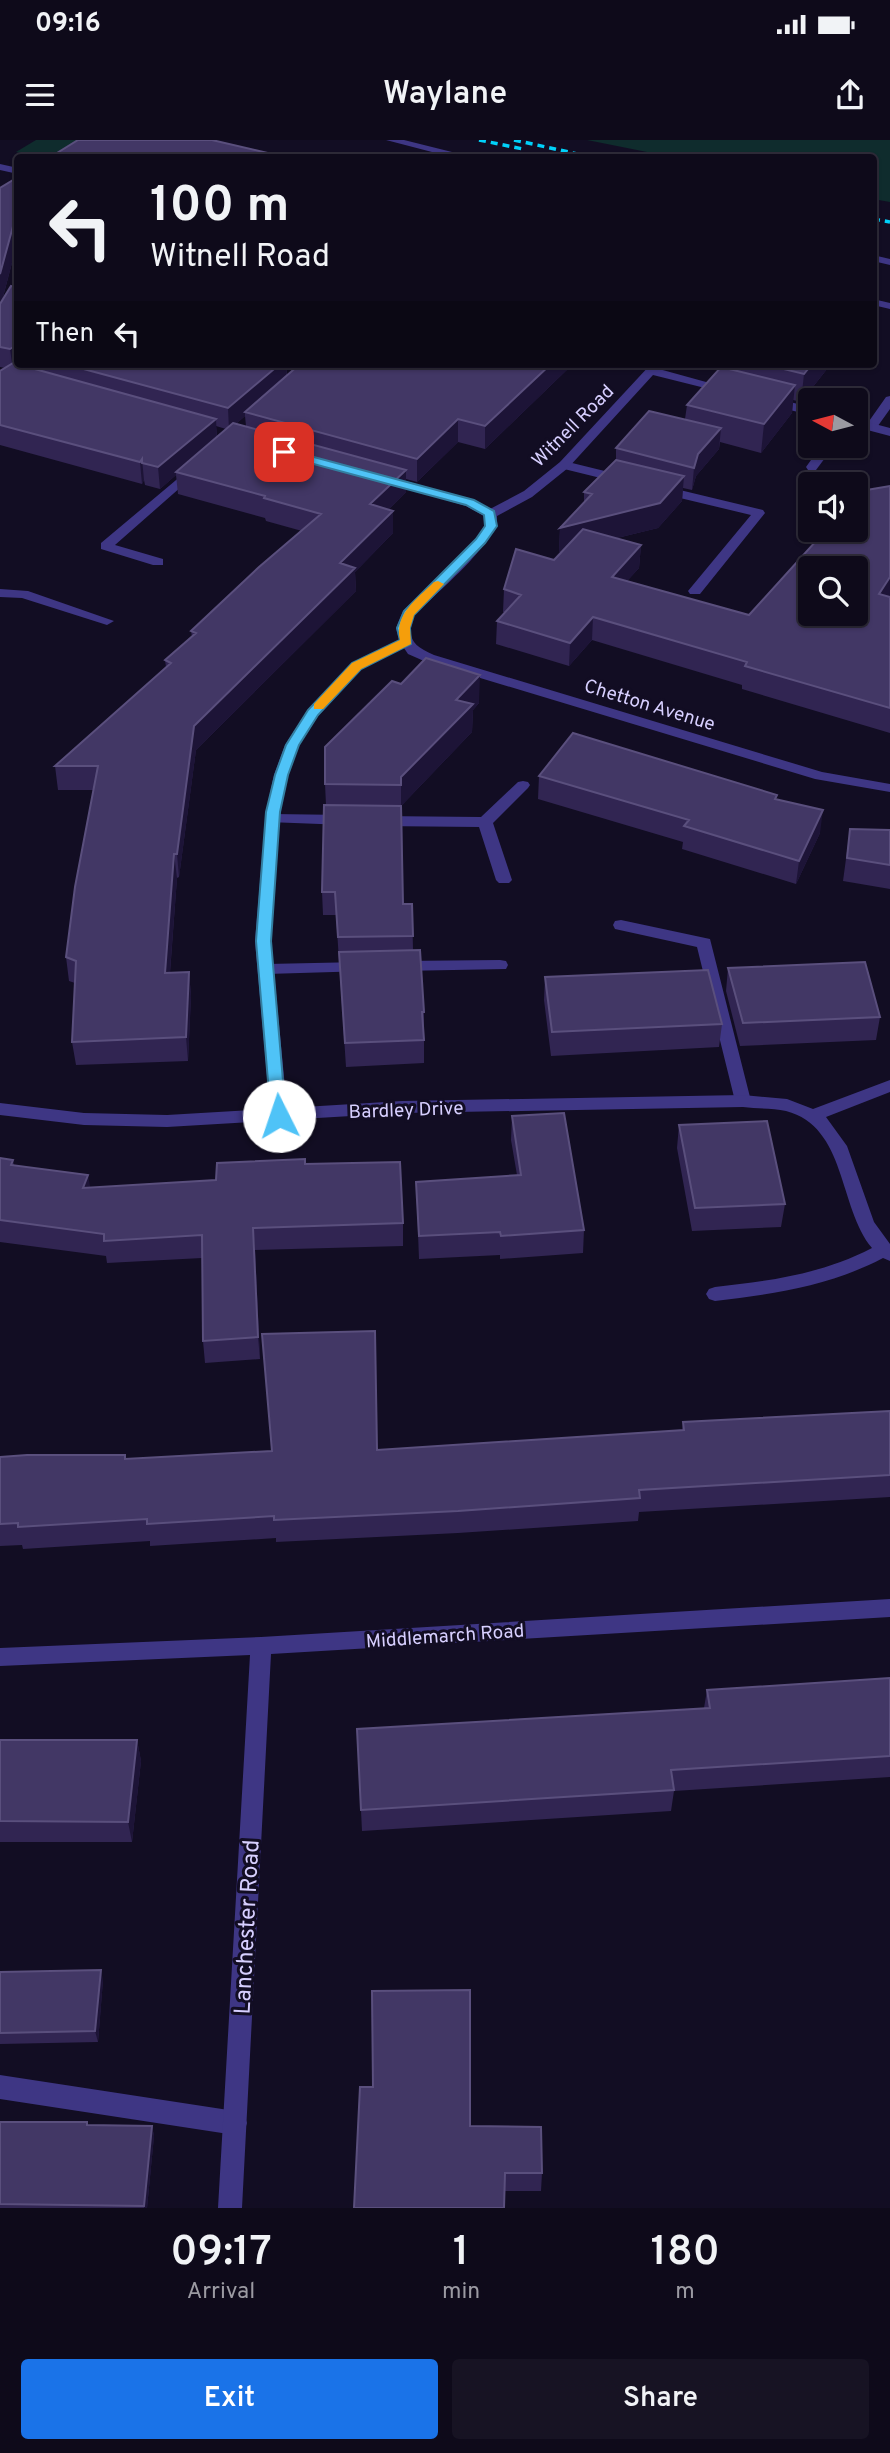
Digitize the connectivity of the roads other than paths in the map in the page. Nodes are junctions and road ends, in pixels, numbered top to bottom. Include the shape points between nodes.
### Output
1 (391, 140) edge
2 (453, 154) edge
3 (653, 368) edge
4 (657, 368) edge
5 (744, 394) edge
6 (757, 398) edge
7 (890, 400) edge
8 (798, 408) edge
9 (868, 426) edge
10 (871, 427) junction
11 (890, 432) edge
12 (818, 458) edge
13 (205, 461) edge
14 (564, 465) junction
15 (811, 467) dead end
16 (364, 474) edge
17 (489, 514) junction
18 (158, 562) dead end
19 (695, 591) dead end
20 (0, 593) edge
21 (107, 621) dead end
22 (406, 642) junction
23 (523, 785) dead end
24 (890, 789) edge
25 (273, 819) junction
26 (485, 822) junction
27 (504, 880) dead end
28 (621, 925) dead end
29 (500, 965) dead end
30 (267, 969) junction
31 (890, 1086) edge
32 (743, 1101) junction
33 (0, 1109) edge
34 (279, 1116) junction
35 (811, 1116) junction
36 (887, 1252) edge
37 (715, 1294) dead end
38 (890, 1608) edge
39 (261, 1646) junction
40 (0, 1657) edge
41 (0, 2087) edge
42 (235, 2123) junction
43 (230, 2208) edge

1 - 2 street
3 - 14 street, Witnell Road
4 - 5 street
6 - 8 street
7 - 10 street
9 - 10 street
10 - 11 street
12 - 15 street
13 - 18 street via 106,546
14 - 17 street, Witnell Road via 528,494
14 - 19 street via 759,513
16 - 17 street via 470,503
17 - 22 street via 491,526 481,541 408,614 403,628
20 - 21 street via 23,594
22 - 24 street, Chetton Avenue via 429,658 820,776
22 - 25 street via 357,666 313,713 292,745
23 - 26 street
25 - 26 street
25 - 30 street via 263,941
26 - 27 street
28 - 32 street via 704,943
29 - 30 street
30 - 34 street
31 - 35 street
32 - 34 street, Bardley Drive via 402,1107
32 - 35 street, Bardley Drive via 788,1106
33 - 34 street, Bardley Drive via 83,1119
35 - 36 street, Bardley Drive via 839,1143 864,1224
36 - 37 street, Bardley Drive via 796,1285
38 - 39 street, Middlemarch Road
39 - 40 street, Middlemarch Road
39 - 42 street, Lanchester Road
41 - 42 street
42 - 43 street, Lanchester Road

